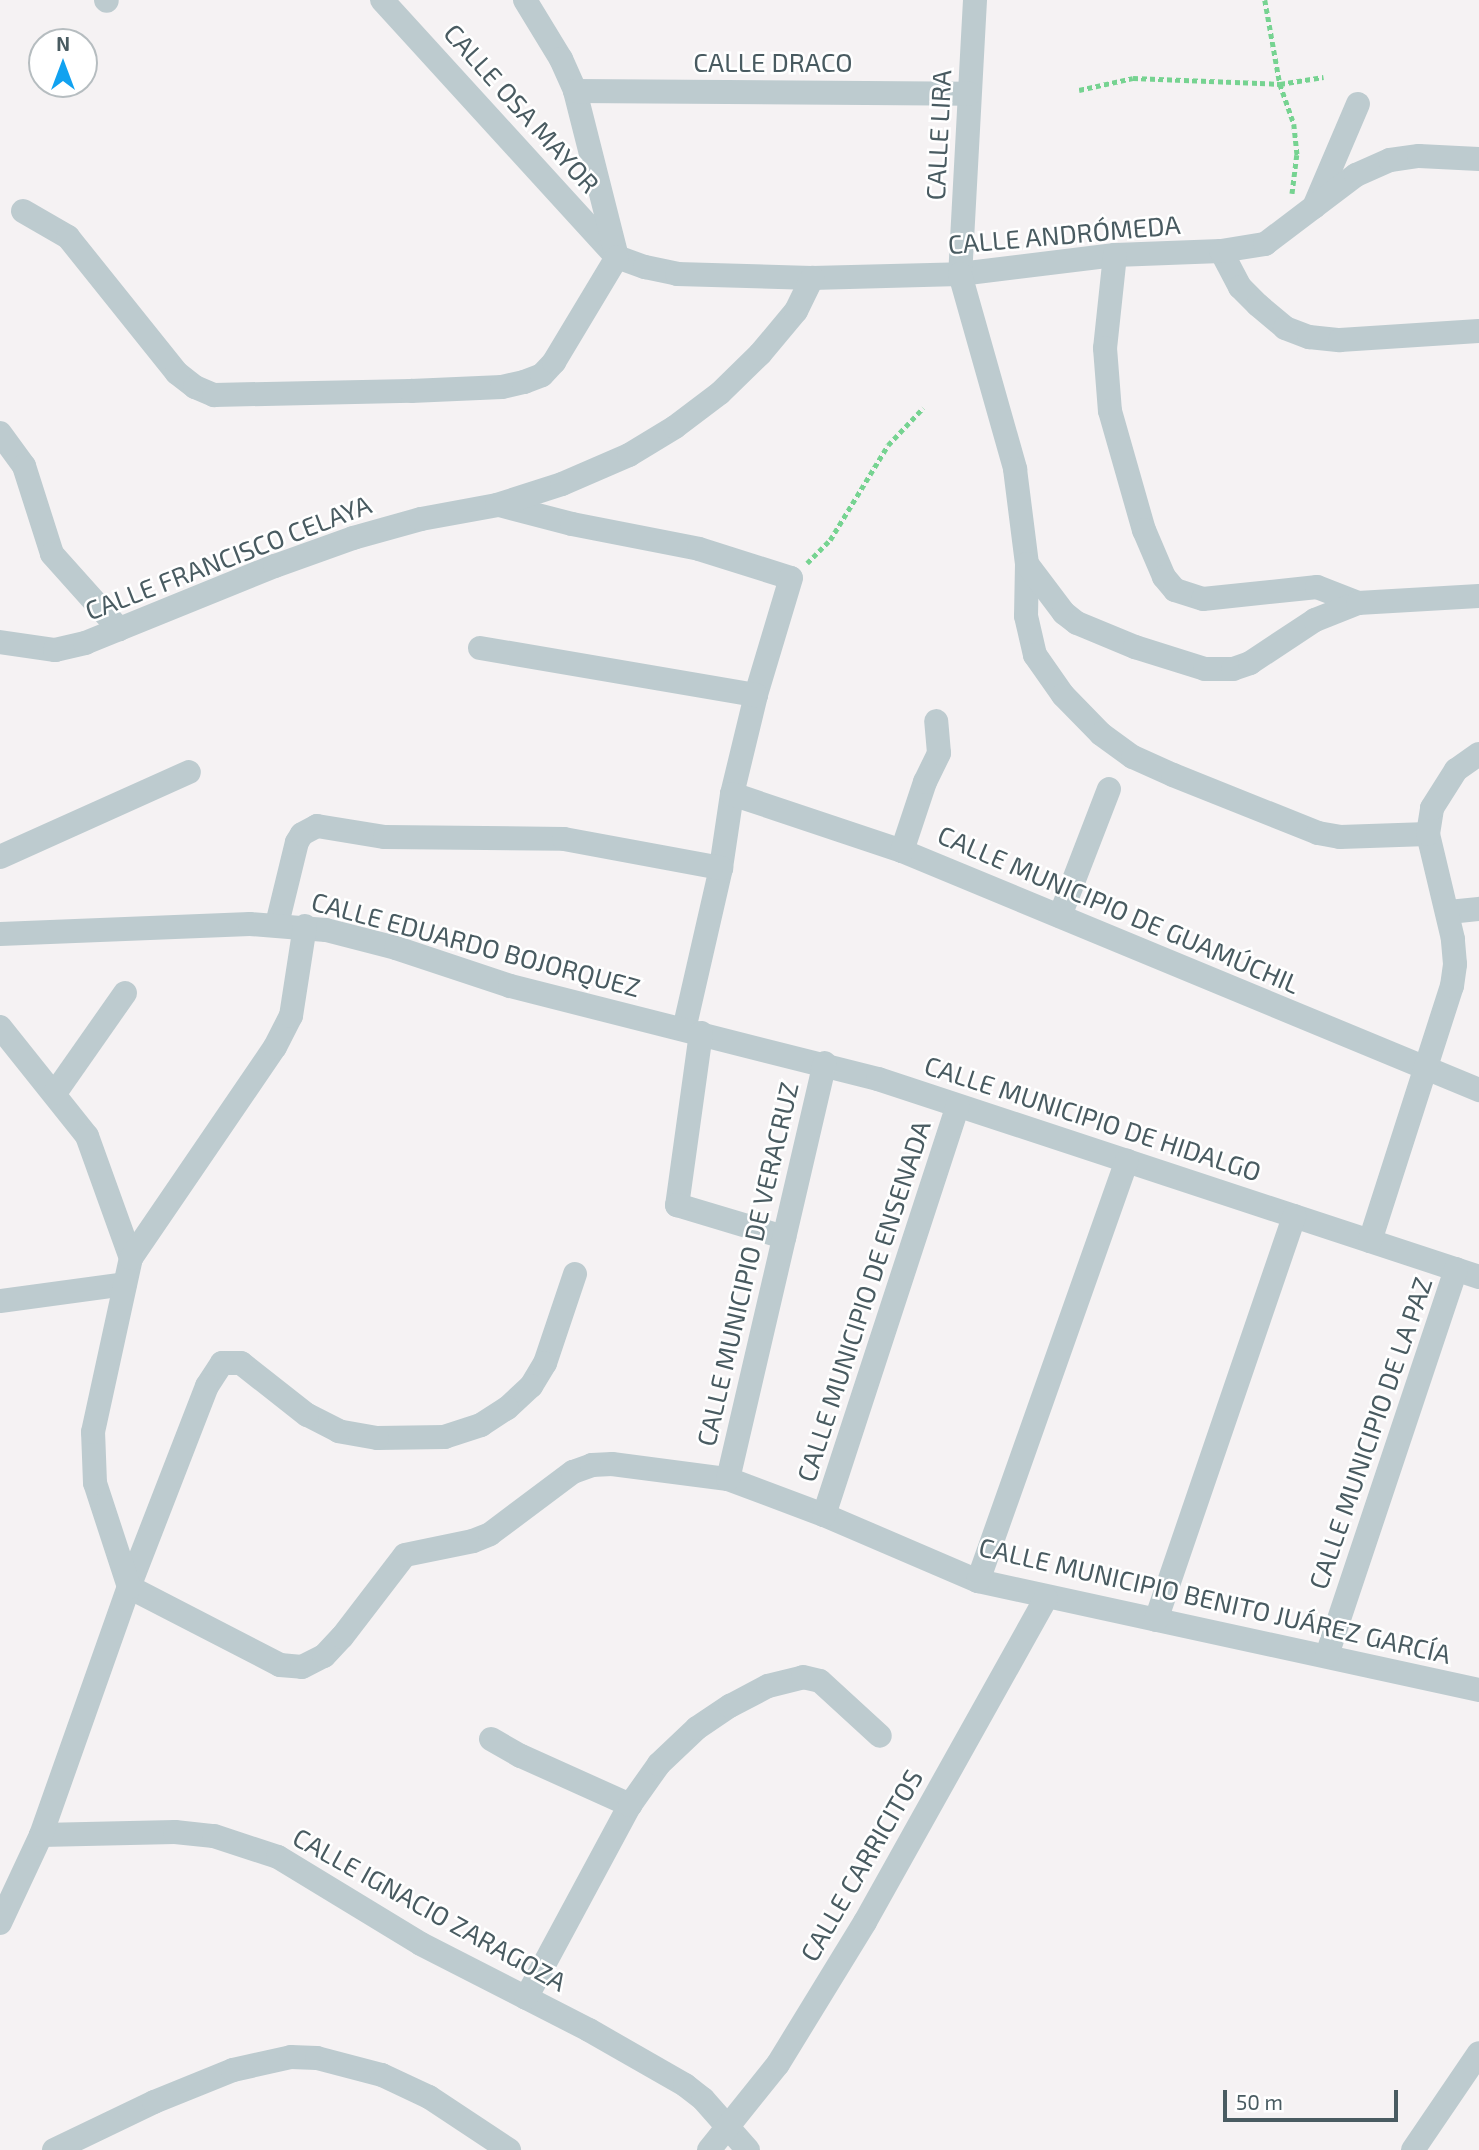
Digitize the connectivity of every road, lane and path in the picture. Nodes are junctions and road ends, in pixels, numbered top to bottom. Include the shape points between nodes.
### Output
1 (382, 0) edge
2 (525, 0) edge
3 (975, 0) edge
4 (1265, 0) edge
5 (1323, 77) dead end
6 (1279, 84) junction
7 (1079, 90) dead end
8 (575, 91) junction
9 (970, 94) junction
10 (1358, 104) dead end
11 (1479, 159) edge
12 (1292, 196) dead end
13 (1314, 207) junction
14 (23, 211) dead end
15 (1221, 251) junction
16 (1115, 255) junction
17 (617, 257) junction
18 (960, 274) junction
19 (812, 278) junction
20 (1479, 331) edge
21 (923, 408) dead end
22 (0, 433) edge
23 (497, 505) junction
24 (1027, 564) junction
25 (791, 578) junction
26 (1479, 596) edge
27 (1358, 603) junction
28 (119, 629) junction
29 (0, 642) edge
30 (480, 648) dead end
31 (756, 695) junction
32 (936, 720) dead end
33 (1479, 754) edge
34 (189, 772) dead end
35 (1109, 789) dead end
36 (732, 794) junction
37 (1428, 834) junction
38 (902, 851) junction
39 (0, 857) edge
40 (721, 868) junction
41 (1479, 909) edge
42 (1449, 912) junction
43 (1059, 916) junction
44 (277, 924) junction
45 (305, 926) junction
46 (0, 934) edge
47 (125, 993) dead end
48 (0, 1027) edge
49 (693, 1031) junction
50 (825, 1063) junction
51 (1425, 1069) junction
52 (1479, 1090) edge
53 (55, 1093) junction
54 (957, 1106) junction
55 (1127, 1161) junction
56 (1294, 1216) junction
57 (784, 1237) junction
58 (1370, 1241) junction
59 (131, 1258) junction
60 (1468, 1273) edge
61 (575, 1274) dead end
62 (125, 1284) junction
63 (0, 1301) edge
64 (728, 1479) junction
65 (824, 1515) junction
66 (978, 1581) junction
67 (129, 1587) junction
68 (1046, 1598) junction
69 (1156, 1620) junction
70 (1327, 1655) junction
71 (1479, 1690) edge
72 (880, 1736) dead end
73 (491, 1739) dead end
74 (630, 1805) junction
75 (41, 1835) junction
76 (0, 1923) edge
77 (526, 1998) junction
78 (1479, 2053) edge
79 (728, 2128) junction
80 (54, 2150) edge
81 (509, 2150) edge
82 (709, 2150) edge
83 (748, 2150) edge
84 (1413, 2150) edge

1 - 17 street, CALLE OSA MAYOR
2 - 8 street
3 - 9 street, CALLE LIRA
4 - 6 path
5 - 6 path
6 - 7 path via 1133,78
6 - 12 path via 1294,124 1297,155
8 - 9 street, CALLE DRACO
8 - 17 street
9 - 18 street, CALLE LIRA
10 - 13 street
11 - 13 street, CALLE ANDRÓMEDA via 1419,156 1391,160 1356,175
13 - 15 street, CALLE ANDRÓMEDA via 1265,244
14 - 17 street via 68,237 177,373 214,396 502,387 524,382 542,375 554,362
15 - 16 street, CALLE ANDRÓMEDA
15 - 20 street via 1240,287 1258,305 1285,328 1309,337 1340,341
16 - 18 street, CALLE ANDRÓMEDA
16 - 27 street via 1105,348 1110,411 1144,530 1164,577 1175,590 1203,599 1317,587
17 - 19 street, CALLE ANDRÓMEDA via 677,274
18 - 19 street, CALLE ANDRÓMEDA
18 - 24 street, CALLE LIRA via 1015,469
19 - 23 street, CALLE FRANCISCO CELAYA via 796,311 760,354 720,394 675,427 629,455
21 - 25 path via 888,445 830,540
22 - 28 street via 24,466 52,555
23 - 25 street via 699,549
23 - 28 street, CALLE FRANCISCO CELAYA via 385,528 275,566
24 - 27 street via 1063,613 1077,623 1147,652 1205,669 1233,669 1250,663 1315,620
24 - 37 street, CALLE LIRA via 1026,616 1035,655 1063,695 1101,734 1133,757 1318,833 1340,837
25 - 31 street
26 - 27 street
28 - 29 street, CALLE FRANCISCO CELAYA via 55,650
30 - 31 street
31 - 36 street
32 - 38 street via 939,753
33 - 37 street via 1440,790
34 - 39 street
35 - 43 street
36 - 38 street, CALLE MUNICIPIO DE GUAMÚCHIL
36 - 40 street
37 - 42 street
38 - 43 street, CALLE MUNICIPIO DE GUAMÚCHIL
40 - 44 street via 552,837 385,837 326,825 310,828 297,842
40 - 49 street
41 - 42 street
42 - 51 street via 1455,964 1452,986
43 - 51 street, CALLE MUNICIPIO DE GUAMÚCHIL
44 - 45 street, CALLE EDUARDO BOJORQUEZ
44 - 46 street, CALLE EDUARDO BOJORQUEZ
45 - 49 street, CALLE EDUARDO BOJORQUEZ via 361,938 510,986
45 - 59 street via 293,1006 275,1047
47 - 53 street
48 - 53 street
49 - 50 street, CALLE MUNICIPIO DE HIDALGO
49 - 57 street via 677,1205
50 - 54 street, CALLE MUNICIPIO DE HIDALGO
50 - 57 street, CALLE MUNICIPIO DE VERACRUZ
51 - 52 street, CALLE MUNICIPIO DE GUAMÚCHIL
51 - 58 street
53 - 59 street via 87,1136
54 - 55 street, CALLE MUNICIPIO DE HIDALGO
54 - 65 street, CALLE MUNICIPIO DE ENSENADA
55 - 56 street, CALLE MUNICIPIO DE HIDALGO
55 - 66 street
56 - 58 street, CALLE MUNICIPIO DE HIDALGO
56 - 69 street
57 - 64 street, CALLE MUNICIPIO DE VERACRUZ
58 - 60 street, CALLE MUNICIPIO DE HIDALGO
59 - 62 street
60 - 70 street, CALLE MUNICIPIO DE LA PAZ
61 - 67 street via 545,1363 530,1386 481,1425 445,1437 377,1438 340,1431 307,1415 235,1361 222,1363 207,1386
62 - 63 street
62 - 67 street via 99,1393 93,1454 103,1512
64 - 65 street, CALLE MUNICIPIO BENITO JUÁREZ GARCÍA
64 - 67 street, CALLE MUNICIPIO BENITO JUÁREZ GARCÍA via 612,1464 573,1472 490,1534 405,1555 324,1656 302,1667 280,1665
65 - 66 street, CALLE MUNICIPIO BENITO JUÁREZ GARCÍA
66 - 68 street, CALLE MUNICIPIO BENITO JUÁREZ GARCÍA
67 - 75 street
68 - 69 street, CALLE MUNICIPIO BENITO JUÁREZ GARCÍA
68 - 79 street, CALLE CARRICITOS via 865,1922 778,2064
69 - 70 street, CALLE MUNICIPIO BENITO JUÁREZ GARCÍA
70 - 71 street, CALLE MUNICIPIO BENITO JUÁREZ GARCÍA
72 - 74 street via 820,1681 786,1679 697,1728 659,1764
73 - 74 street
74 - 77 street
75 - 76 street
75 - 77 street, CALLE IGNACIO ZARAGOZA via 175,1832 246,1844 278,1857 362,1910
77 - 79 street, CALLE IGNACIO ZARAGOZA via 685,2085
78 - 84 street
79 - 82 street, CALLE CARRICITOS
79 - 83 street, CALLE IGNACIO ZARAGOZA
80 - 81 street via 233,2070 291,2057 317,2058 382,2075 429,2097

